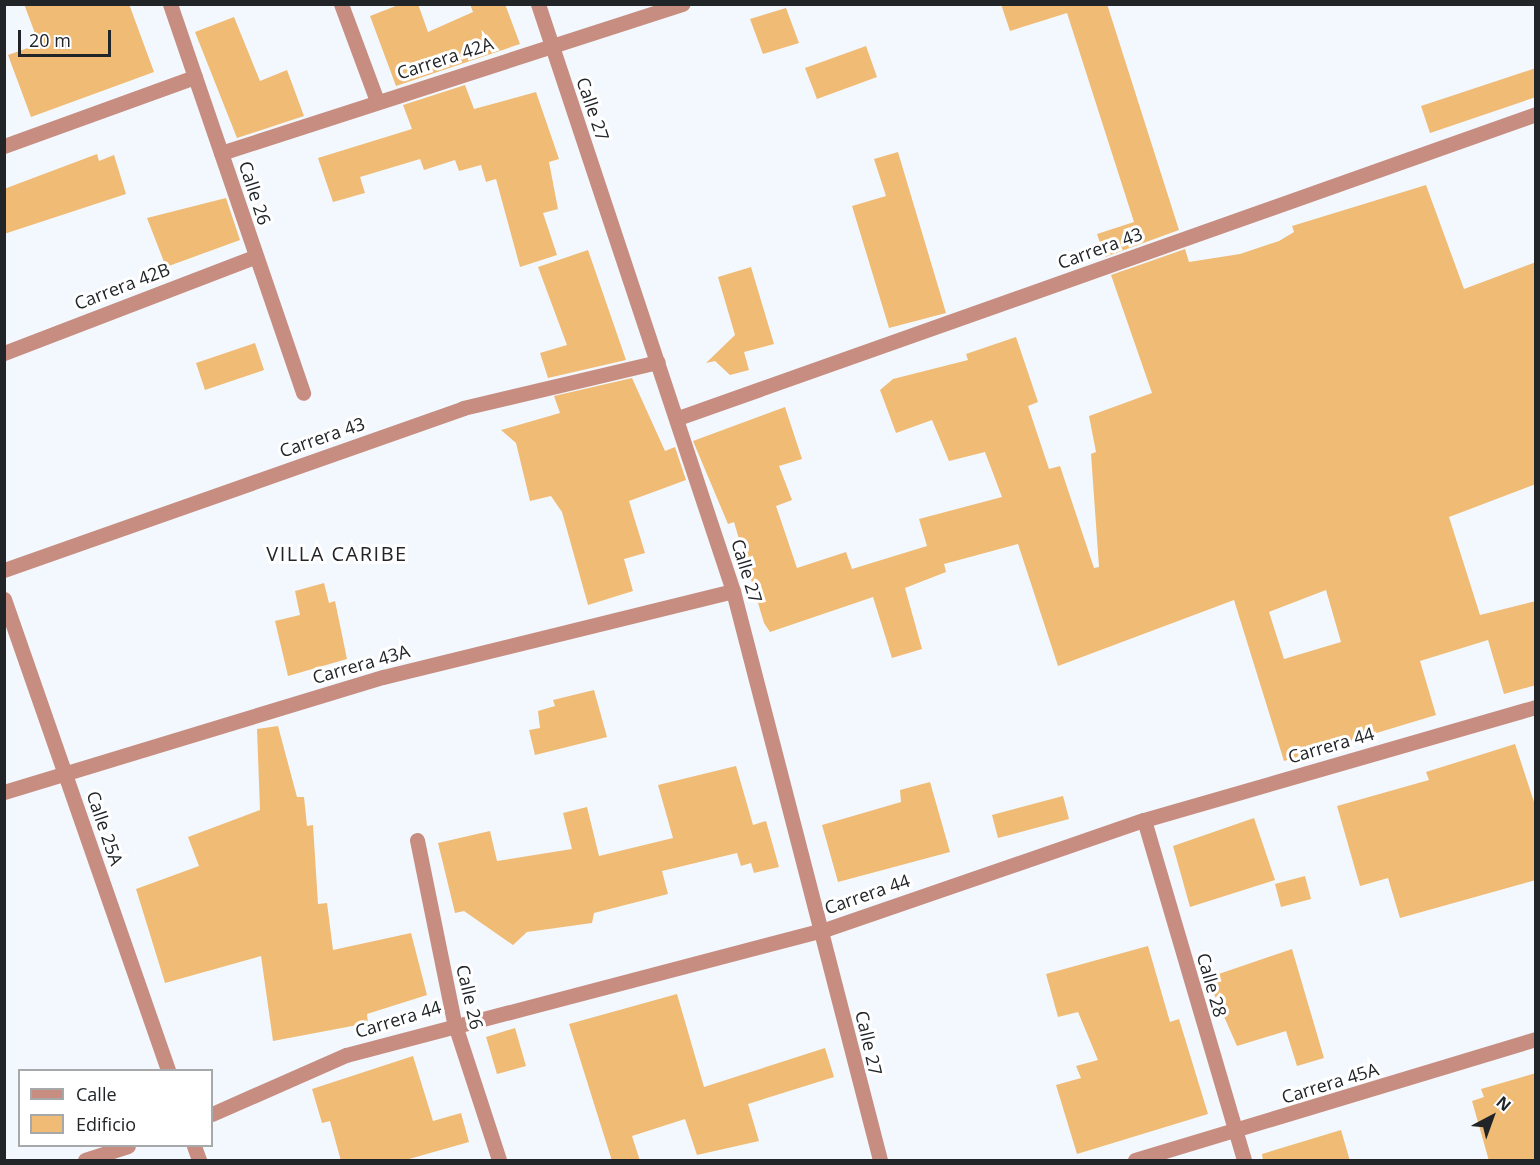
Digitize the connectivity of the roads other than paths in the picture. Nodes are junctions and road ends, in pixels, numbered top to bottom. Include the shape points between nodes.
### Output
1 (170, 4) edge
2 (341, 4) edge
3 (538, 4) edge
4 (683, 4) edge
5 (550, 43) junction
6 (195, 77) junction
7 (377, 101) junction
8 (1536, 114) edge
9 (4, 146) edge
10 (221, 153) junction
11 (254, 256) junction
12 (4, 353) edge
13 (658, 362) junction
14 (303, 393) dead end
15 (678, 418) junction
16 (4, 570) edge
17 (733, 591) junction
18 (4, 599) edge
19 (1536, 707) edge
20 (64, 771) junction
21 (4, 792) edge
22 (1144, 820) junction
23 (417, 840) dead end
24 (824, 930) junction
25 (454, 1022) junction
26 (1536, 1039) edge
27 (167, 1069) edge
28 (213, 1114) edge
29 (1235, 1133) junction
30 (125, 1147) edge
31 (85, 1161) edge
32 (499, 1161) edge
33 (880, 1161) edge
34 (1135, 1161) edge
35 (1244, 1161) edge

1 - 6 street, Calle 26
2 - 7 street
3 - 5 street, Calle 27
4 - 5 street, Carrera 42A
5 - 7 street, Carrera 42A
5 - 13 street, Calle 27
6 - 9 street
6 - 10 street, Calle 26
7 - 10 street, Carrera 42A
8 - 15 street, Carrera 43
10 - 11 street, Calle 26
11 - 12 street, Carrera 42B
11 - 14 street, Calle 26
13 - 15 street, Calle 27
13 - 16 street, Carrera 43 via 463,408
15 - 17 street, Calle 27
17 - 20 street, Carrera 43A via 383,677
17 - 24 street, Calle 27
18 - 20 street, Calle 25A
19 - 22 street, Carrera 44
20 - 21 street, Carrera 43A
20 - 27 street, Calle 25A
22 - 24 street, Carrera 44
22 - 29 street, Calle 28
23 - 25 street, Calle 26
24 - 25 street, Carrera 44
24 - 33 street, Calle 27
25 - 28 street, Carrera 44 via 346,1055
25 - 32 street, Calle 26
26 - 29 street, Carrera 45A
29 - 34 street, Carrera 45A
29 - 35 street, Calle 28
30 - 31 street

